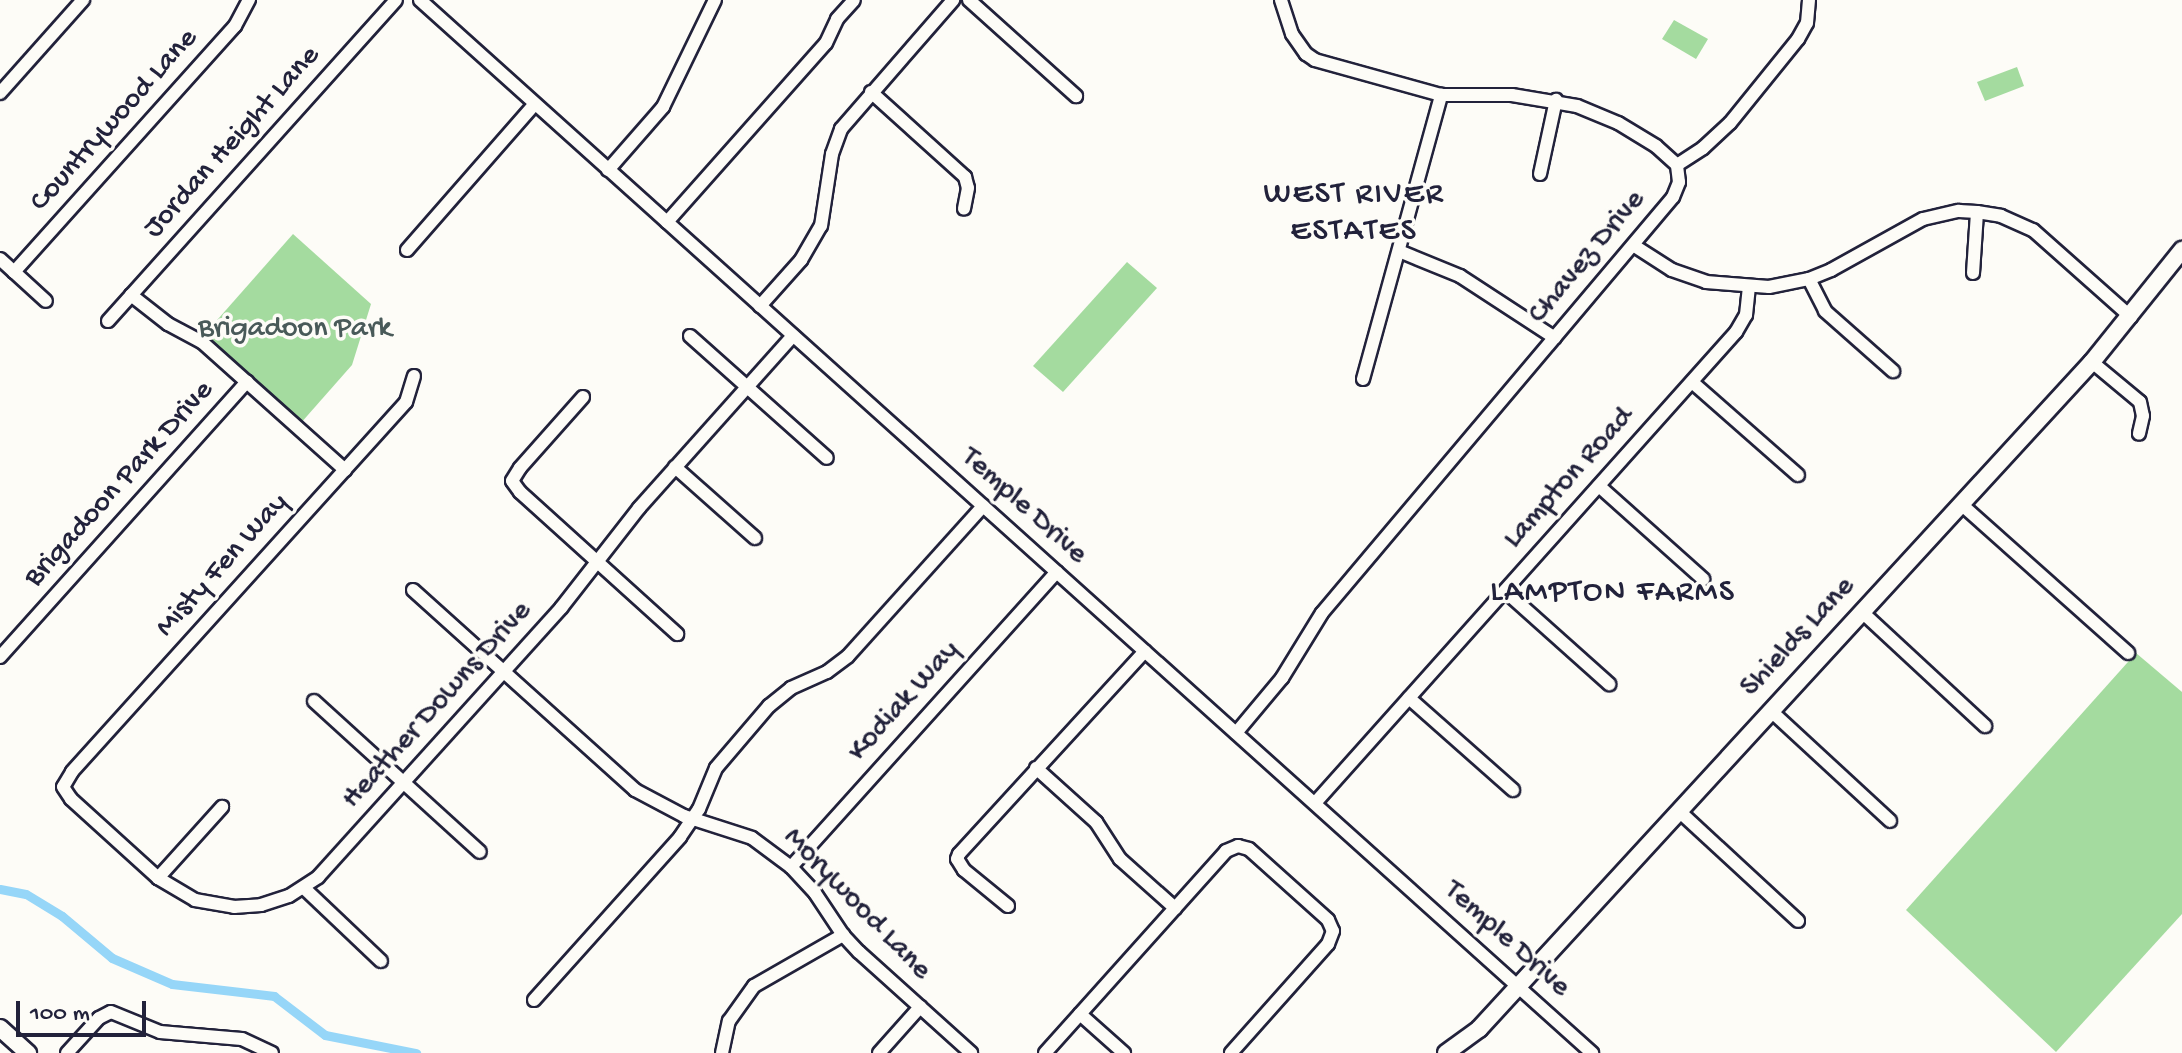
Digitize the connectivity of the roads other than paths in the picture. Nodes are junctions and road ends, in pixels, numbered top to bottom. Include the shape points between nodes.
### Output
1 (83, 0) edge
2 (249, 0) edge
3 (396, 0) edge
4 (420, 0) edge
5 (715, 0) edge
6 (854, 0) edge
7 (953, 0) edge
8 (969, 0) edge
9 (1281, 0) edge
10 (1809, 0) edge
11 (871, 92) junction
12 (0, 93) edge
13 (1441, 95) junction
14 (1076, 96) dead end
15 (1556, 100) junction
16 (535, 104) junction
17 (1677, 165) junction
18 (608, 170) junction
19 (1540, 174) dead end
20 (964, 209) dead end
21 (1977, 212) junction
22 (667, 222) junction
23 (1633, 245) junction
24 (407, 250) dead end
25 (2182, 250) edge
26 (1399, 251) junction
27 (0, 259) edge
28 (14, 272) junction
29 (1973, 273) dead end
30 (1809, 279) junction
31 (1749, 288) junction
32 (131, 295) junction
33 (46, 301) dead end
34 (760, 306) junction
35 (2131, 317) junction
36 (108, 321) dead end
37 (690, 336) dead end
38 (793, 336) junction
39 (1555, 338) junction
40 (2092, 362) junction
41 (1893, 371) dead end
42 (414, 376) dead end
43 (1363, 379) dead end
44 (247, 382) junction
45 (1692, 382) junction
46 (748, 387) junction
47 (583, 397) dead end
48 (2139, 434) dead end
49 (827, 458) dead end
50 (675, 467) junction
51 (345, 470) junction
52 (1798, 475) dead end
53 (1599, 486) junction
54 (1961, 504) junction
55 (983, 506) junction
56 (755, 538) dead end
57 (596, 561) junction
58 (1057, 572) junction
59 (1703, 579) dead end
60 (413, 590) dead end
61 (1505, 591) junction
62 (1862, 612) junction
63 (677, 634) dead end
64 (1145, 651) junction
65 (2128, 653) dead end
66 (0, 657) edge
67 (504, 671) junction
68 (1609, 684) dead end
69 (1409, 698) junction
70 (314, 701) dead end
71 (1771, 711) junction
72 (1985, 726) dead end
73 (1236, 733) junction
74 (1036, 768) junction
75 (403, 783) junction
76 (63, 787) joint
77 (1513, 790) dead end
78 (1315, 803) junction
79 (222, 807) dead end
80 (1679, 811) junction
81 (693, 819) junction
82 (1890, 821) dead end
83 (480, 852) dead end
84 (791, 867) junction
85 (158, 878) junction
86 (304, 888) junction
87 (1008, 906) dead end
88 (1175, 908) junction
89 (1798, 921) dead end
90 (843, 935) junction
91 (381, 961) dead end
92 (1519, 986) junction
93 (534, 1000) dead end
94 (920, 1007) junction
95 (1080, 1014) junction
96 (0, 1028) edge
97 (217, 1037) junction
98 (217, 1052) edge
99 (28, 1053) edge
100 (67, 1053) edge
101 (272, 1053) edge
102 (722, 1053) edge
103 (879, 1053) edge
104 (971, 1053) edge
105 (1045, 1053) edge
106 (1124, 1053) edge
107 (1231, 1053) edge
108 (1446, 1053) edge
109 (1592, 1053) edge

1 - 12 street
2 - 28 street, Countrywood Lane via 235,26
3 - 32 street, Jordan Height Lane
4 - 16 street, Temple Drive
5 - 18 street via 663,107
6 - 22 street via 826,43
7 - 11 street
8 - 14 street
9 - 13 street via 1292,34 1310,58
10 - 17 street via 1807,23 1798,39 1730,123
11 - 20 street via 965,177
11 - 34 street via 848,117 836,141 825,213 815,238
13 - 15 street
13 - 26 street
15 - 17 street via 1618,123
15 - 19 street
16 - 18 street, Temple Drive
16 - 24 street
17 - 23 street, Chavez Drive via 1677,190
18 - 22 street, Temple Drive
21 - 29 street
21 - 30 street via 1923,219
21 - 35 street via 2033,230
22 - 34 street, Temple Drive
23 - 31 street via 1688,277
23 - 39 street, Chavez Drive
25 - 35 main road, Shields Lane
26 - 39 street via 1460,276
26 - 43 street
27 - 28 street
28 - 33 street
30 - 31 street
30 - 41 street via 1825,311
31 - 45 street, Lampton Road via 1742,324
32 - 36 street, Jordan Height Lane
32 - 44 street via 202,342
34 - 38 street, Temple Drive
35 - 40 main road, Shields Lane
37 - 46 street
38 - 46 street, Heather Downs Drive
38 - 55 street, Temple Drive
39 - 73 street, Chavez Drive via 1322,613 1282,678
40 - 48 street via 2140,402
40 - 54 main road, Shields Lane
42 - 51 street, Misty Fen Way via 406,402
44 - 51 street
44 - 66 street, Brigadoon Park Drive
45 - 52 street
45 - 53 street, Lampton Road
46 - 49 street
46 - 50 street, Heather Downs Drive
47 - 57 street via 512,481
50 - 56 street
50 - 57 street, Heather Downs Drive
51 - 76 street, Misty Fen Way
53 - 59 street
53 - 61 street, Lampton Road
54 - 62 main road, Shields Lane
54 - 65 street
55 - 58 street, Temple Drive
55 - 81 street via 848,656 769,706 716,768
57 - 63 street
57 - 67 street, Heather Downs Drive
58 - 64 street, Temple Drive
58 - 84 street, Kodiak Way
60 - 67 street, Morywood Lane
61 - 68 street
61 - 69 street, Lampton Road
62 - 71 main road, Shields Lane
62 - 72 street
64 - 73 street, Temple Drive
64 - 74 street
67 - 75 street, Heather Downs Drive
67 - 81 street, Morywood Lane via 635,790
69 - 77 street
69 - 78 street, Lampton Road
70 - 75 street
71 - 80 main road, Shields Lane
71 - 82 street
73 - 78 street, Temple Drive
74 - 87 street via 957,859
74 - 88 street via 1096,822 1120,859
75 - 83 street
75 - 86 street, Heather Downs Drive
76 - 85 street, Heather Downs Drive
78 - 92 street, Temple Drive
79 - 85 street
80 - 89 street
80 - 92 main road, Shields Lane
81 - 84 street, Morywood Lane via 752,838
81 - 93 street
84 - 90 street, Morywood Lane
85 - 86 street, Heather Downs Drive via 195,900 234,907 261,905
86 - 91 street
88 - 95 street
88 - 107 street via 1226,851 1238,846 1260,859 1328,920 1333,931 1328,944
90 - 94 street, Morywood Lane
90 - 102 street via 754,986 729,1021
92 - 108 main road, Shields Lane via 1467,1040
92 - 109 street, Temple Drive
94 - 103 street
94 - 104 street, Morywood Lane
95 - 105 street
95 - 106 street
96 - 99 main road
97 - 98 street
97 - 100 street via 160,1032 111,1012
97 - 101 street via 249,1041

